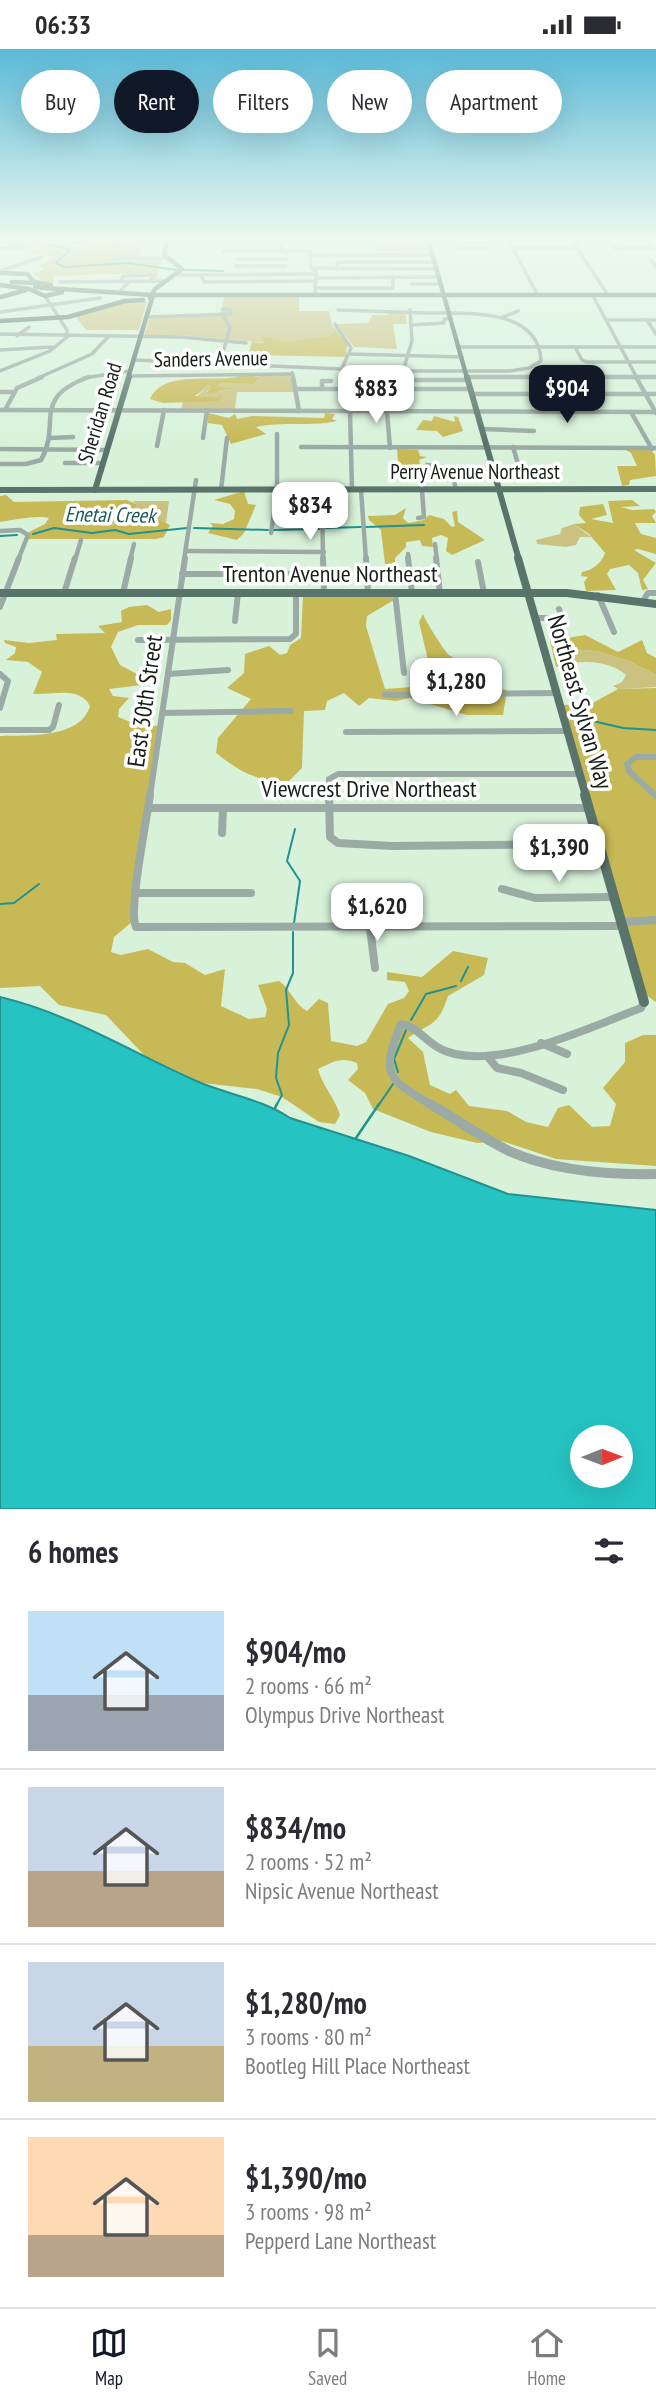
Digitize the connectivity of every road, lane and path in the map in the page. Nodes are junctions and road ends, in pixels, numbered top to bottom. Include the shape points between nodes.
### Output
1 (50, 307) edge
2 (51, 307) edge
3 (99, 307) edge
4 (149, 307) edge
5 (448, 307) edge
6 (600, 307) edge
7 (223, 309) dead end
8 (338, 310) dead end
9 (410, 310) junction
10 (449, 311) junction
11 (518, 311) dead end
12 (0, 312) edge
13 (146, 317) junction
14 (224, 317) junction
15 (502, 317) junction
16 (58, 318) junction
17 (451, 318) junction
18 (607, 320) junction
19 (648, 320) junction
20 (656, 320) edge
21 (0, 321) edge
22 (335, 324) dead end
23 (411, 324) junction
24 (29, 327) dead end
25 (0, 334) edge
26 (656, 334) edge
27 (17, 336) junction
28 (67, 337) junction
29 (108, 337) junction
30 (141, 337) junction
31 (175, 337) junction
32 (224, 341) junction
33 (246, 343) dead end
34 (174, 346) dead end
35 (56, 347) junction
36 (460, 347) junction
37 (538, 347) junction
38 (575, 347) junction
39 (621, 347) junction
40 (656, 347) edge
41 (223, 349) dead end
42 (0, 350) edge
43 (349, 354) junction
44 (409, 357) junction
45 (462, 357) junction
46 (134, 360) junction
47 (629, 361) junction
48 (203, 362) junction
49 (656, 362) edge
50 (291, 365) junction
51 (342, 368) junction
52 (0, 371) edge
53 (404, 371) junction
54 (130, 373) junction
55 (202, 375) junction
56 (293, 375) junction
57 (468, 376) junction
58 (637, 377) junction
59 (656, 377) edge
60 (401, 380) junction
61 (331, 381) dead end
62 (393, 386) junction
63 (298, 389) junction
64 (322, 389) junction
65 (472, 391) junction
66 (0, 392) edge
67 (13, 393) junction
68 (646, 394) junction
69 (656, 394) edge
70 (3, 410) edge
71 (51, 410) junction
72 (118, 410) junction
73 (164, 410) junction
74 (207, 410) junction
75 (299, 411) junction
76 (350, 412) junction
77 (387, 412) junction
78 (478, 412) junction
79 (631, 412) junction
80 (656, 412) edge
81 (483, 429) junction
82 (534, 431) dead end
83 (277, 434) dead end
84 (73, 437) dead end
85 (50, 438) junction
86 (228, 438) dead end
87 (202, 439) dead end
88 (157, 446) dead end
89 (301, 447) dead end
90 (513, 447) junction
91 (352, 448) junction
92 (390, 448) junction
93 (488, 448) junction
94 (654, 448) edge
95 (0, 449) edge
96 (47, 450) junction
97 (107, 450) junction
98 (65, 463) dead end
99 (103, 463) junction
100 (0, 464) edge
101 (427, 465) dead end
102 (520, 467) dead end
103 (196, 480) dead end
104 (275, 489) junction
105 (656, 489) edge
106 (0, 490) edge
107 (95, 490) junction
108 (194, 490) junction
109 (221, 490) junction
110 (322, 490) junction
111 (352, 490) junction
112 (360, 490) junction
113 (422, 490) junction
114 (456, 490) junction
115 (499, 490) junction
116 (418, 518) dead end
117 (0, 531) edge
118 (271, 533) dead end
119 (81, 540) dead end
120 (134, 544) dead end
121 (435, 544) dead end
122 (187, 551) junction
123 (324, 552) junction
124 (408, 554) dead end
125 (478, 562) dead end
126 (182, 574) junction
127 (292, 574) dead end
128 (527, 592) junction
129 (3, 593) edge
130 (64, 593) junction
131 (122, 593) junction
132 (179, 593) junction
133 (238, 593) junction
134 (296, 593) junction
135 (324, 593) junction
136 (368, 593) junction
137 (395, 593) junction
138 (412, 593) junction
139 (440, 593) junction
140 (484, 593) junction
141 (656, 593) edge
142 (598, 595) junction
143 (643, 601) junction
144 (656, 604) edge
145 (0, 607) edge
146 (559, 610) dead end
147 (535, 618) junction
148 (235, 621) dead end
149 (614, 632) dead end
150 (138, 639) dead end
151 (173, 640) junction
152 (228, 670) dead end
153 (404, 673) dead end
154 (0, 674) edge
155 (168, 674) junction
156 (556, 693) junction
157 (385, 695) dead end
158 (59, 705) dead end
159 (0, 708) edge
160 (290, 711) dead end
161 (163, 713) junction
162 (0, 730) edge
163 (566, 731) junction
164 (346, 732) dead end
165 (656, 757) edge
166 (579, 774) junction
167 (656, 796) edge
168 (150, 808) junction
169 (588, 808) junction
170 (223, 809) junction
171 (329, 809) junction
172 (222, 833) dead end
173 (598, 844) junction
174 (502, 889) dead end
175 (136, 893) junction
176 (251, 893) dead end
177 (613, 897) junction
178 (617, 911) junction
179 (651, 921) edge
180 (621, 924) junction
181 (370, 928) junction
182 (375, 968) dead end
183 (644, 1002) joint
184 (541, 1043) junction
185 (567, 1054) dead end
186 (487, 1056) junction
187 (563, 1090) dead end
188 (656, 1174) edge

1 - 12 street
2 - 16 street
3 - 16 main road
4 - 13 main road, Sheridan Road
5 - 10 main road, Northeast Sylvan Way
6 - 18 street
7 - 14 street via 230,310
8 - 9 street
9 - 10 street
9 - 23 street
10 - 15 street
10 - 17 main road, Northeast Sylvan Way
11 - 15 street
13 - 14 street
13 - 30 main road, Sheridan Road
14 - 32 street via 230,327
15 - 37 street via 530,332
16 - 21 main road
16 - 28 street
17 - 23 street via 443,319 444,323
17 - 36 main road, Northeast Sylvan Way
18 - 19 street
18 - 39 street
19 - 20 street
19 - 26 street
22 - 43 street via 350,342
23 - 44 street
24 - 27 street
25 - 27 street
27 - 28 street
28 - 29 street
28 - 35 street
29 - 30 street
29 - 67 street via 92,354 30,380
30 - 31 street
30 - 46 main road, Sheridan Road
31 - 32 street
31 - 34 street
32 - 33 street
32 - 41 street
35 - 42 street
35 - 52 street
36 - 37 street
36 - 45 main road, Northeast Sylvan Way
37 - 38 street
37 - 57 street via 541,361 529,368
38 - 39 street
38 - 47 street via 587,362
39 - 40 street
39 - 47 street
43 - 44 street
43 - 51 street
44 - 45 street
44 - 53 street
45 - 57 main road, Northeast Sylvan Way
46 - 48 street
46 - 54 main road, Sheridan Road
47 - 49 street
47 - 58 street
48 - 50 street
48 - 55 street
50 - 51 street
50 - 56 street
51 - 53 street
53 - 57 street
53 - 60 street
54 - 55 street, Sanders Avenue
54 - 71 street, Sanders Avenue via 99,374 69,386 57,396
54 - 72 main road, Sheridan Road
55 - 56 street, Sanders Avenue
56 - 63 street
57 - 58 street
57 - 60 street
57 - 65 main road, Northeast Sylvan Way
58 - 59 street
58 - 68 street
60 - 62 street
61 - 64 street via 322,381
62 - 64 street
62 - 65 street
63 - 64 street
63 - 75 street
65 - 68 street
65 - 78 main road, Northeast Sylvan Way
66 - 67 street
67 - 70 street
68 - 69 street
68 - 80 street
70 - 71 street
71 - 72 street
71 - 85 street
72 - 73 street
72 - 97 main road, Sheridan Road
73 - 74 street
73 - 88 street
74 - 75 street
74 - 87 street
75 - 76 street
76 - 77 street
76 - 91 street
77 - 78 street
77 - 92 street
78 - 79 street
78 - 81 main road, Northeast Sylvan Way
79 - 80 street
79 - 94 street
81 - 82 street
81 - 93 main road, Northeast Sylvan Way
83 - 104 street
84 - 85 street
85 - 96 street
86 - 109 street
89 - 91 street
90 - 93 street
90 - 94 street
90 - 102 street
91 - 92 street
91 - 111 street
92 - 93 street
93 - 115 main road, Northeast Sylvan Way
95 - 96 street
96 - 97 street
96 - 100 street via 41,460
97 - 99 main road, Sheridan Road
98 - 99 street
99 - 107 main road, Sheridan Road
101 - 114 street via 451,468
103 - 108 street, East 30th Street
104 - 109 main road, Perry Avenue Northeast
104 - 110 main road, Perry Avenue Northeast
104 - 118 street
105 - 115 main road, Perry Avenue Northeast
106 - 107 main road, Perry Avenue Northeast
107 - 108 main road, Perry Avenue Northeast
108 - 109 main road, Perry Avenue Northeast
108 - 122 street, East 30th Street
110 - 111 main road, Perry Avenue Northeast
110 - 123 street
111 - 112 main road, Perry Avenue Northeast
112 - 113 main road, Perry Avenue Northeast
112 - 136 street
113 - 114 main road, Perry Avenue Northeast
113 - 116 street via 424,517
114 - 115 main road, Perry Avenue Northeast
115 - 128 main road, Northeast Sylvan Way
117 - 129 street via 20,530 28,535
119 - 130 street
120 - 131 street
121 - 139 street
122 - 123 street
122 - 126 street, East 30th Street
123 - 135 street
124 - 138 street
125 - 140 street
126 - 127 street
126 - 132 street, East 30th Street
128 - 140 main road, Trenton Avenue Northeast
128 - 142 main road, Trenton Avenue Northeast
128 - 147 main road, Northeast Sylvan Way
129 - 130 main road, Trenton Avenue Northeast
129 - 145 street
130 - 131 main road, Trenton Avenue Northeast
131 - 132 main road, Trenton Avenue Northeast
132 - 133 main road, Trenton Avenue Northeast
132 - 151 street, East 30th Street
133 - 134 main road, Trenton Avenue Northeast
133 - 148 street
134 - 135 main road, Trenton Avenue Northeast
134 - 151 street via 296,633 290,639
135 - 136 main road, Trenton Avenue Northeast
136 - 137 main road, Trenton Avenue Northeast
137 - 138 main road, Trenton Avenue Northeast
137 - 153 street
138 - 139 main road, Trenton Avenue Northeast
139 - 140 main road, Trenton Avenue Northeast
141 - 143 street via 648,593
142 - 143 main road, Trenton Avenue Northeast
142 - 149 street
143 - 144 main road, Trenton Avenue Northeast
146 - 147 street via 563,618
147 - 156 main road, Northeast Sylvan Way
150 - 151 street
151 - 155 street, East 30th Street
152 - 155 street
154 - 159 street via 8,681
155 - 161 street, East 30th Street
156 - 157 street
156 - 163 main road, Northeast Sylvan Way
158 - 162 street via 49,730
160 - 161 street
161 - 168 street, East 30th Street
163 - 164 street
163 - 166 main road, Northeast Sylvan Way
165 - 167 street via 636,757 627,764
166 - 169 main road, Northeast Sylvan Way
166 - 171 street via 331,776
168 - 170 street, Viewcrest Drive Northeast
168 - 175 street, East 30th Street
169 - 171 street, Viewcrest Drive Northeast
169 - 173 main road, Northeast Sylvan Way
170 - 171 street, Viewcrest Drive Northeast
170 - 172 street
171 - 173 street via 333,841 545,848
173 - 177 main road, Northeast Sylvan Way
174 - 177 street via 535,898
175 - 176 street
175 - 181 street, East 30th Street via 133,922 146,929
177 - 178 main road, Northeast Sylvan Way
178 - 179 street
178 - 180 main road, Northeast Sylvan Way
179 - 180 street
180 - 181 street
180 - 183 main road, Northeast Sylvan Way
181 - 182 street
183 - 184 street via 641,1008
184 - 185 street
184 - 186 street
186 - 187 street via 497,1068
186 - 188 street via 441,1051 406,1023 398,1028 387,1058 402,1087 509,1151 573,1169

